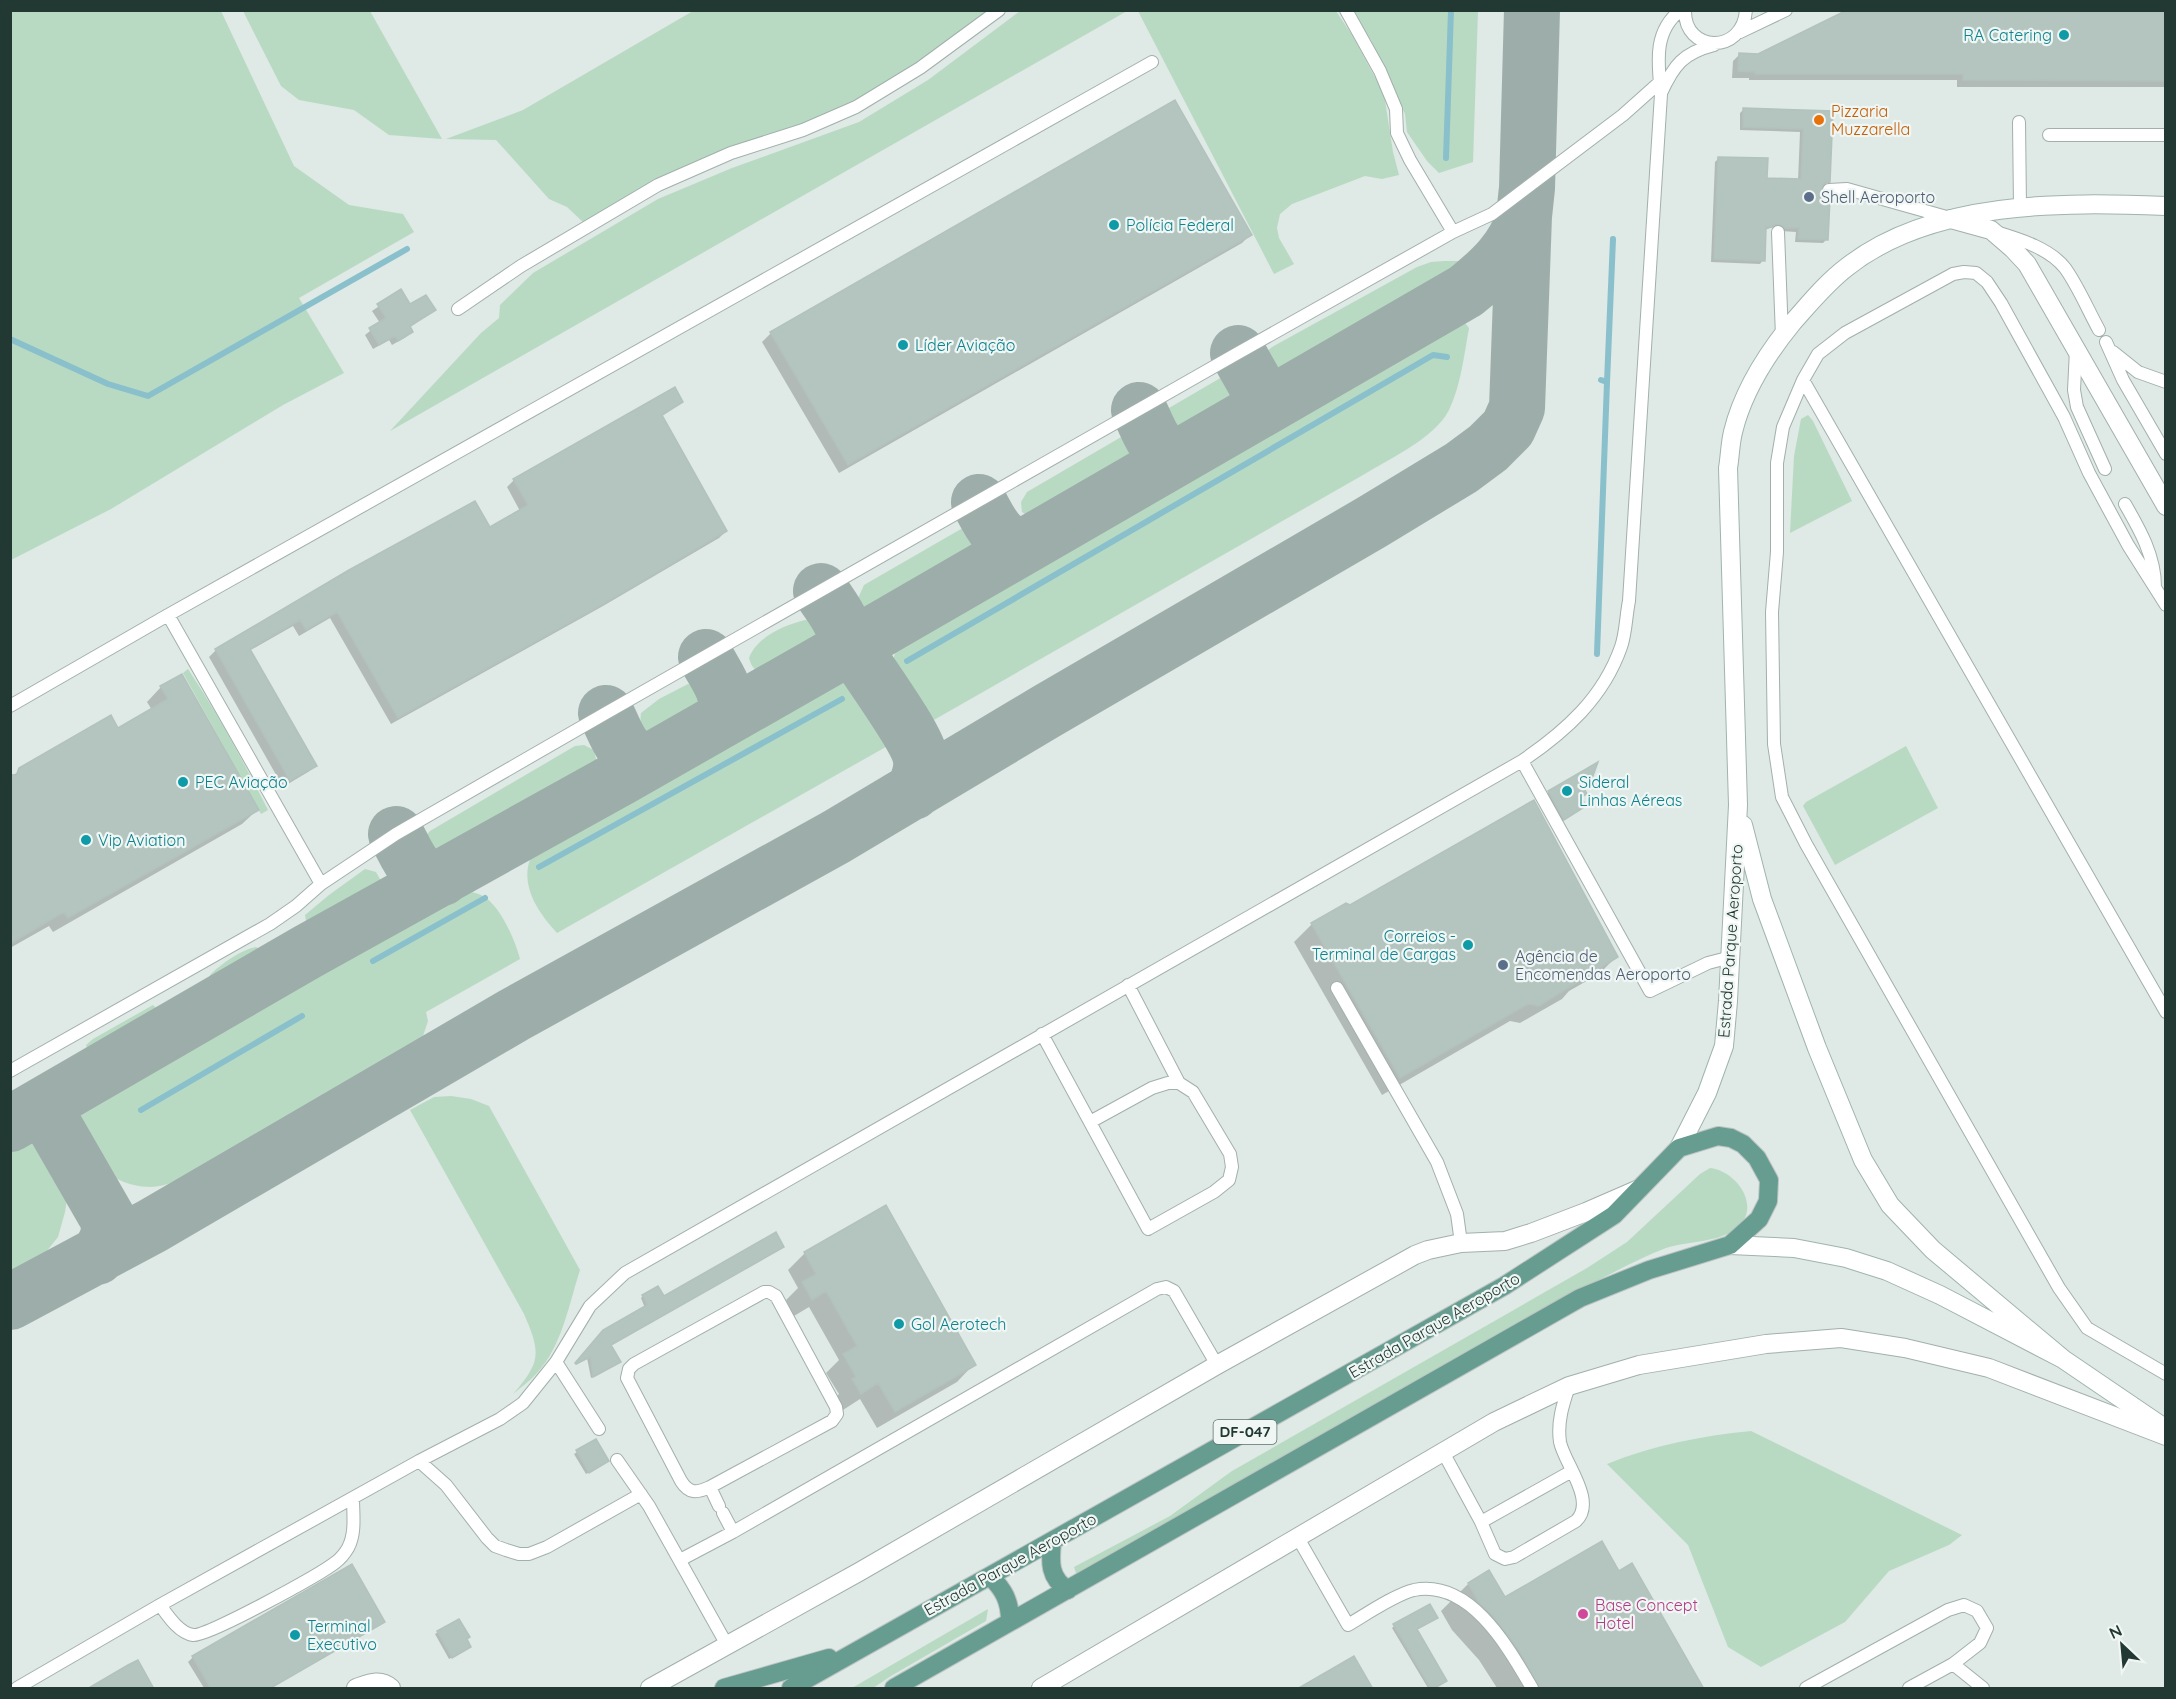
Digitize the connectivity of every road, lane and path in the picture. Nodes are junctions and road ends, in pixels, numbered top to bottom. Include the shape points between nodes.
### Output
1 (999, 10) edge
2 (1346, 10) edge
3 (1683, 10) edge
4 (1746, 10) edge
5 (1786, 10) edge
6 (1740, 32) junction
7 (1715, 44) junction
8 (1152, 63) dead end
9 (1660, 88) junction
10 (2019, 122) dead end
11 (2049, 135) dead end
12 (2166, 135) edge
13 (1828, 189) dead end
14 (2166, 206) edge
15 (2020, 207) junction
16 (1951, 219) junction
17 (1991, 230) junction
18 (1453, 232) junction
19 (1778, 232) dead end
20 (458, 309) dead end
21 (2099, 330) dead end
22 (1782, 336) junction
23 (2076, 348) junction
24 (1803, 380) junction
25 (2166, 382) edge
26 (2166, 454) edge
27 (2105, 468) dead end
28 (2125, 504) dead end
29 (2166, 506) edge
30 (2155, 588) junction
31 (2166, 604) edge
32 (168, 615) junction
33 (10, 706) edge
34 (1522, 761) junction
35 (1738, 806) junction
36 (321, 884) junction
37 (1731, 957) junction
38 (1128, 985) junction
39 (1337, 988) dead end
40 (2166, 1012) edge
41 (1042, 1034) junction
42 (10, 1071) edge
43 (1179, 1083) junction
44 (1090, 1122) junction
45 (1679, 1148) junction
46 (1643, 1187) junction
47 (1461, 1243) junction
48 (1730, 1245) junction
49 (2063, 1359) junction
50 (556, 1362) junction
51 (1217, 1365) junction
52 (2166, 1374) edge
53 (1569, 1386) junction
54 (599, 1429) dead end
55 (2166, 1429) edge
56 (2166, 1436) edge
57 (1443, 1452) junction
58 (617, 1460) dead end
59 (419, 1461) junction
60 (1572, 1471) junction
61 (710, 1487) junction
62 (641, 1494) junction
63 (353, 1498) junction
64 (1481, 1522) junction
65 (733, 1532) junction
66 (1298, 1538) junction
67 (1052, 1542) junction
68 (680, 1560) junction
69 (990, 1576) junction
70 (1068, 1590) junction
71 (160, 1605) junction
72 (1010, 1621) junction
73 (727, 1645) junction
74 (857, 1650) junction
75 (1953, 1664) junction
76 (17, 1689) edge
77 (356, 1689) edge
78 (391, 1689) edge
79 (650, 1689) edge
80 (724, 1689) edge
81 (791, 1689) edge
82 (894, 1689) edge
83 (1041, 1689) edge
84 (1532, 1689) edge
85 (1806, 1689) edge
86 (1909, 1689) edge
87 (1983, 1689) edge

1 - 20 lane via 920,68 856,107 803,130 731,153 658,185 521,266
2 - 18 lane via 1380,71 1396,110 1397,132 1410,160
3 - 7 lane via 1692,33
3 - 9 lane via 1668,23 1659,43
4 - 6 lane
5 - 6 lane
6 - 7 lane
7 - 9 lane via 1681,60
8 - 32 lane
9 - 18 lane via 1492,214
9 - 34 lane via 1629,601 1622,645 1595,697 1553,740
10 - 15 lane
11 - 12 lane
13 - 16 lane via 1847,189
14 - 15 street, Estrada Parque Aeroporto / DF-047 via 2090,203
15 - 16 street, Estrada Parque Aeroporto / DF-047
16 - 17 street
16 - 22 street, Estrada Parque Aeroporto / DF-047 via 1881,245 1847,266 1815,296
17 - 21 lane via 2050,254 2064,268
17 - 23 street via 2027,264
18 - 36 lane via 576,730 396,834
19 - 22 lane
22 - 35 street, Estrada Parque Aeroporto / DF-047 via 1750,383 1733,433 1728,468
23 - 27 lane via 2077,407
23 - 29 street
24 - 30 lane via 1818,354 1845,333 1953,274 1976,273 2001,303 2064,417 2089,473
24 - 40 lane
24 - 52 lane via 1784,426 1777,463 1772,612 1774,744 1782,797 2059,1288 2087,1328
25 - 26 lane via 2138,372 2108,346
28 - 30 lane via 2150,553
30 - 31 lane
32 - 33 lane
32 - 36 lane
34 - 37 lane via 1650,991 1708,963
34 - 38 lane
35 - 37 street, Estrada Parque Aeroporto / DF-047
35 - 49 street via 1762,899 1863,1160 1890,1205 1933,1250
36 - 42 lane via 270,924
37 - 45 street, Estrada Parque Aeroporto / DF-047 via 1724,1046 1707,1094
38 - 41 lane
38 - 43 lane
39 - 47 lane via 1437,1162 1457,1214
41 - 44 lane
41 - 50 lane via 625,1273 590,1306
43 - 44 lane via 1152,1088
43 - 44 lane via 1193,1092 1230,1154 1232,1167 1229,1180 1214,1192 1148,1229
45 - 46 main road, Estrada Parque Aeroporto / DF-047
45 - 48 main road via 1718,1136 1731,1138 1757,1158 1769,1180 1768,1201 1760,1219
46 - 47 street via 1531,1233 1505,1241
46 - 67 main road, Estrada Parque Aeroporto / DF-047 via 1614,1215 1504,1286
47 - 51 street via 1415,1255
48 - 49 street, DF-047 via 1794,1248 1887,1271
48 - 70 main road, DF-047 via 1649,1270 1580,1298
49 - 55 street, DF-047
50 - 54 lane
50 - 59 lane via 523,1402 500,1419
51 - 65 lane via 1174,1291 1166,1287 1157,1289
51 - 73 street
53 - 56 street via 1639,1365 1703,1353 1841,1338 1989,1368
53 - 57 street
53 - 60 lane via 1560,1413 1560,1442
57 - 64 lane
57 - 66 street
58 - 62 lane
59 - 62 lane via 446,1485 495,1546 519,1554 547,1547
59 - 63 lane
60 - 64 lane
60 - 64 lane via 1582,1500 1579,1518 1514,1557 1505,1559 1495,1554
61 - 61 lane via 696,1492 685,1487 627,1373 633,1364 769,1292 776,1296 837,1414 831,1421
61 - 65 lane
62 - 68 lane
63 - 71 lane
63 - 71 lane via 354,1527 347,1549 335,1563 248,1612 213,1631 194,1636 180,1629
65 - 68 lane
66 - 83 street
66 - 84 lane via 1348,1624 1414,1590 1439,1590 1459,1599 1490,1623
67 - 69 main road, Estrada Parque Aeroporto / DF-047
67 - 70 main road via 1050,1564 1054,1576
68 - 73 lane
69 - 72 main road via 1008,1599
69 - 74 main road, Estrada Parque Aeroporto / DF-047
70 - 72 main road, DF-047
71 - 76 lane
72 - 82 main road, DF-047
73 - 79 street
74 - 80 main road
74 - 81 main road, Estrada Parque Aeroporto / DF-047
75 - 85 lane via 1980,1643 1987,1628 1977,1611 1964,1605 1948,1610
75 - 86 lane
75 - 87 lane
77 - 78 street via 381,1682

